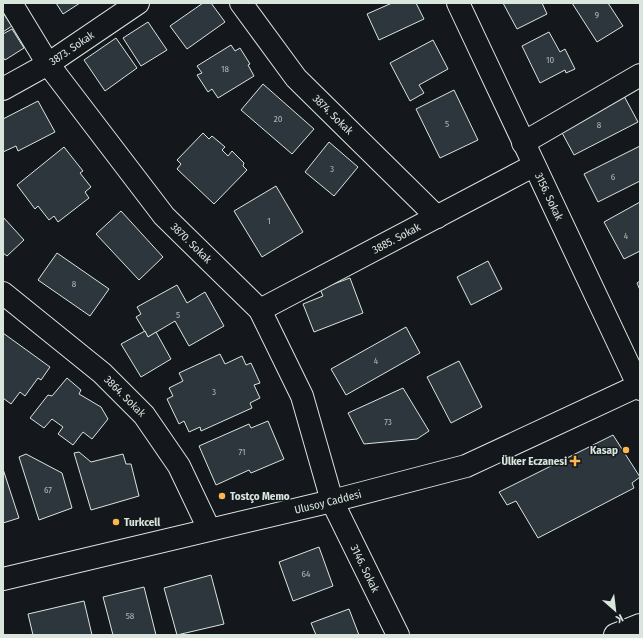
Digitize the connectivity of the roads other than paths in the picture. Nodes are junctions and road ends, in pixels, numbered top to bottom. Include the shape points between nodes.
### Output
1 (11, 3) edge
2 (138, 3) edge
3 (241, 3) edge
4 (458, 3) edge
5 (48, 64) junction
6 (640, 75) edge
7 (3, 89) edge
8 (523, 143) junction
9 (533, 166) junction
10 (437, 217) junction
11 (3, 293) edge
12 (260, 310) junction
13 (639, 387) edge
14 (332, 501) junction
15 (210, 529) junction
16 (3, 579) edge
17 (640, 625) edge
18 (398, 635) edge
19 (615, 635) edge

1 - 5 street, 3870. Sokak
2 - 5 street, 3873. Sokak
3 - 10 street, 3874. Sokak via 296,78
4 - 8 street, 3156. Sokak
5 - 7 street, 3873. Sokak
5 - 12 street, 3870. Sokak via 164,216
6 - 8 street
8 - 9 street, 3156. Sokak
9 - 10 street, 3885. Sokak
9 - 13 street, 3156. Sokak
10 - 12 street, 3885. Sokak
11 - 15 street, 3864. Sokak via 102,373 144,415 179,466
12 - 14 street, 3870. Sokak via 302,396
13 - 14 street, Ulusoy Caddesi via 466,466
14 - 15 street, Ulusoy Caddesi
14 - 18 street, 3146. Sokak
15 - 16 street, Ulusoy Caddesi
17 - 19 street

